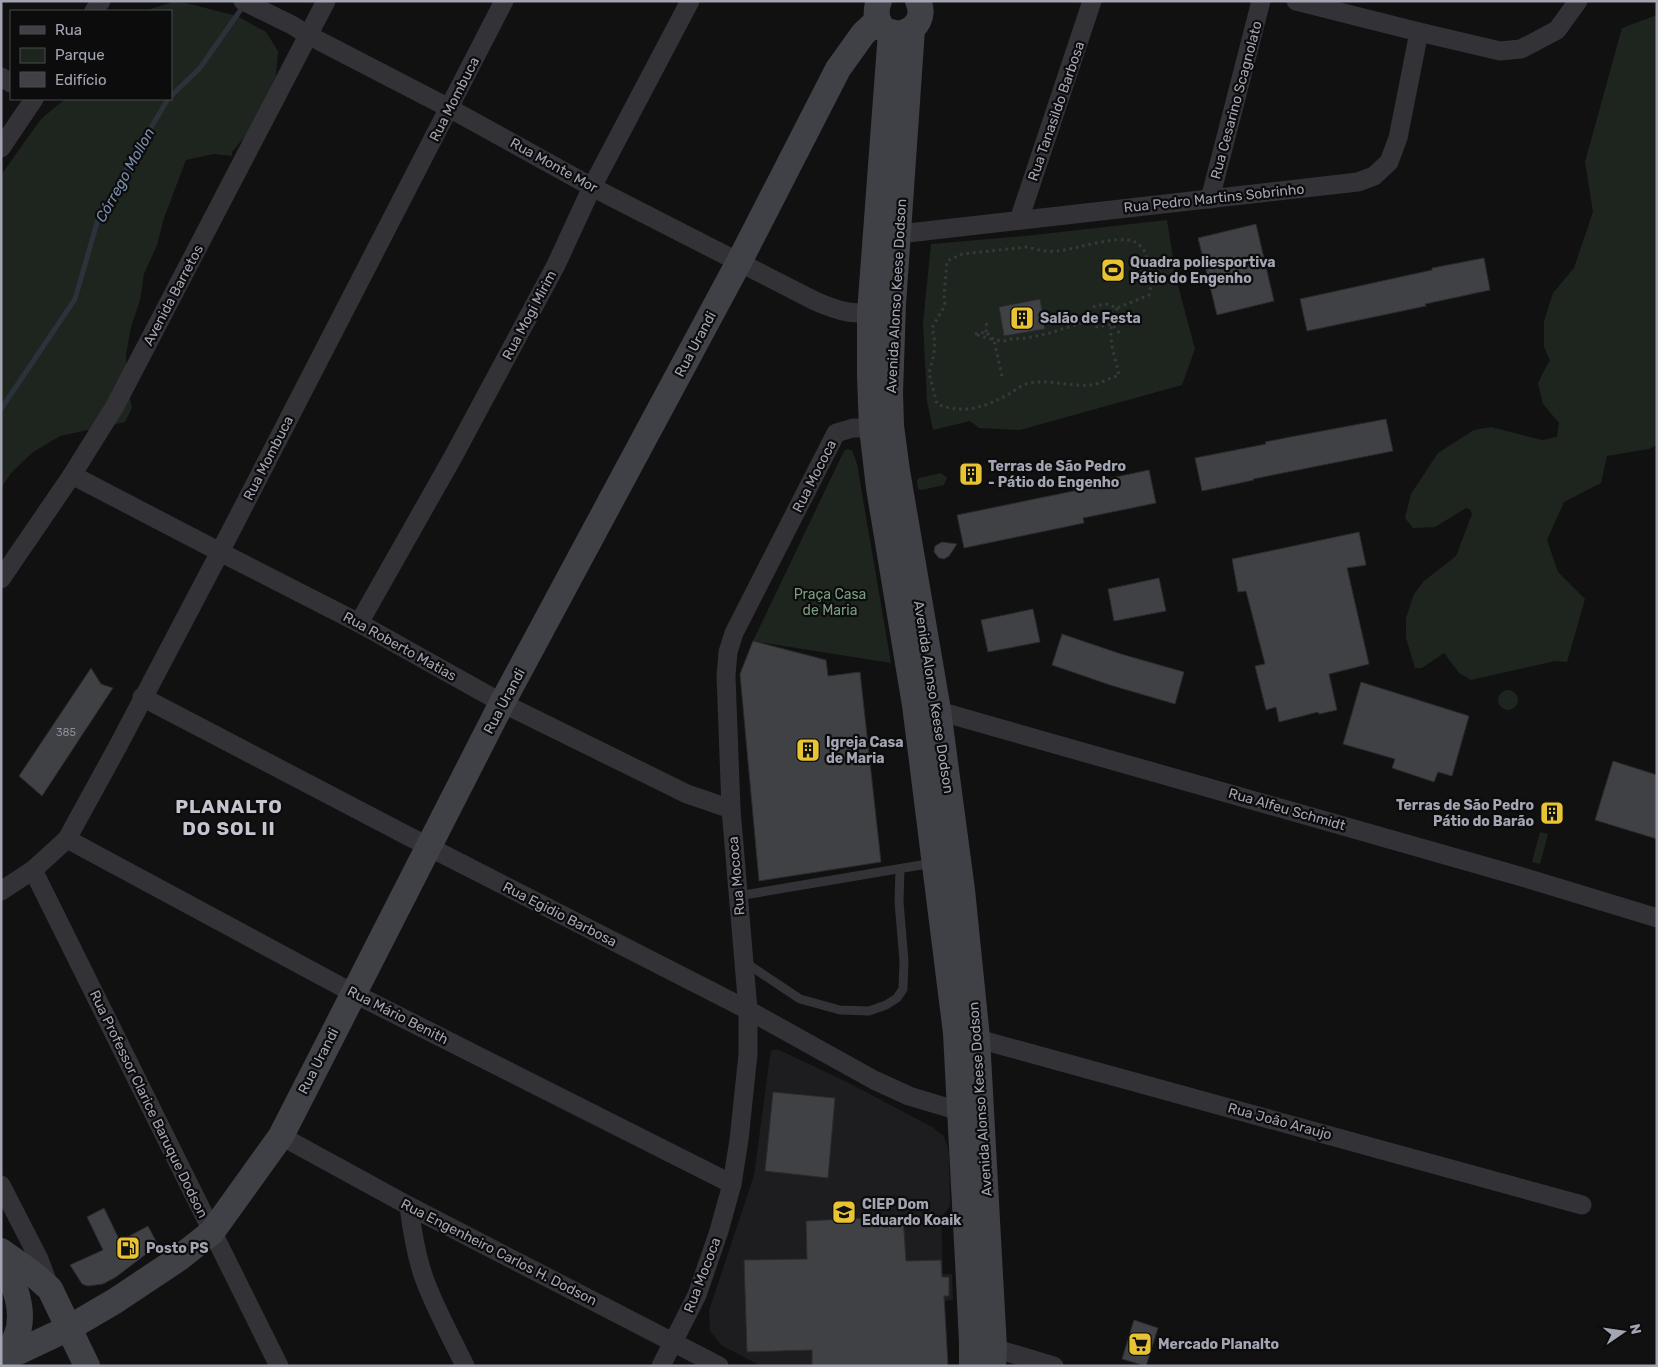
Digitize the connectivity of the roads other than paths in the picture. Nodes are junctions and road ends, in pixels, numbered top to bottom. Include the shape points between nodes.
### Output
1 (242, 1) edge
2 (326, 1) edge
3 (504, 1) edge
4 (690, 1) edge
5 (1092, 1) edge
6 (1261, 1) edge
7 (1296, 1) edge
8 (1578, 1) edge
9 (919, 2) edge
10 (890, 21) edge
11 (1419, 32) junction
12 (308, 35) junction
13 (33, 100) edge
14 (449, 108) junction
15 (1, 148) edge
16 (592, 187) junction
17 (1210, 199) junction
18 (1019, 220) junction
19 (899, 234) junction
20 (739, 262) junction
21 (882, 308) junction
22 (872, 428) junction
23 (72, 475) junction
24 (220, 552) junction
25 (1, 579) edge
26 (359, 623) junction
27 (142, 697) junction
28 (502, 703) junction
29 (927, 708) junction
30 (731, 809) junction
31 (68, 839) junction
32 (429, 847) junction
33 (935, 862) junction
34 (900, 869) junction
35 (33, 870) junction
36 (1, 891) edge
37 (738, 896) junction
38 (1657, 918) edge
39 (744, 962) junction
40 (353, 993) junction
41 (748, 1010) junction
42 (967, 1036) junction
43 (972, 1115) junction
44 (281, 1136) junction
45 (732, 1184) junction
46 (1, 1185) edge
47 (1582, 1204) dead end
48 (409, 1206) junction
49 (212, 1232) junction
50 (1, 1251) edge
51 (1, 1257) edge
52 (50, 1289) junction
53 (69, 1328) junction
54 (673, 1342) junction
55 (983, 1356) edge
56 (3, 1359) edge
57 (87, 1366) edge
58 (279, 1366) edge
59 (465, 1366) edge
60 (661, 1366) edge
61 (719, 1366) edge
62 (1054, 1366) edge

1 - 12 street, Rua Monte Mor
2 - 12 street, Avenida Barretos
3 - 14 street, Rua Mombuca
4 - 16 street, Rua Mogi Mirim
5 - 18 street, Rua Tanasildo Barbosa
6 - 17 street, Rua Cesarino Scagnolato
7 - 11 street
8 - 11 street via 1557,30 1522,49 1500,50
9 - 10 street via 920,18
10 - 19 street, Avenida Alonso Keese Dodson
10 - 20 street, Rua Urandi via 863,34 838,69
10 - 21 street, Avenida Alonso Keese Dodson
11 - 17 street, Rua Pedro Martins Sobrinho via 1398,138 1389,162 1374,176 1358,182
12 - 14 street, Rua Monte Mor
12 - 23 street, Avenida Barretos via 115,406
13 - 15 street
14 - 16 street, Rua Monte Mor
14 - 24 street, Rua Mombuca
16 - 20 street, Rua Monte Mor
16 - 26 street, Rua Mogi Mirim via 556,265
17 - 18 street, Rua Pedro Martins Sobrinho
18 - 19 street, Rua Pedro Martins Sobrinho
19 - 21 street, Avenida Alonso Keese Dodson
20 - 21 street, Rua Monte Mor via 834,309 850,313
20 - 28 street, Rua Urandi
21 - 22 street, Avenida Alonso Keese Dodson via 870,376
21 - 29 street, Avenida Alonso Keese Dodson via 891,426
22 - 29 street, Avenida Alonso Keese Dodson via 879,488
22 - 30 street, Rua Mococa via 853,428 836,433 734,633 726,676
23 - 24 street, Rua Roberto Matias
23 - 25 street, Avenida Barretos
24 - 26 street, Rua Roberto Matias
24 - 27 street, Rua Mombuca
26 - 28 street, Rua Roberto Matias
27 - 31 street, Rua Mombuca
27 - 32 street, Rua Egidio Barbosa
28 - 30 street, Rua Roberto Matias via 687,794
28 - 32 street, Rua Urandi
29 - 33 street, Avenida Alonso Keese Dodson
29 - 38 street, Rua Alfeu Schmidt via 1510,873
29 - 42 street, Avenida Alonso Keese Dodson via 962,890
30 - 37 street, Rua Mococa
31 - 35 street, Rua Mombuca
31 - 40 street, Rua Mário Benith
32 - 40 street, Rua Urandi
32 - 41 street, Rua Egidio Barbosa
33 - 34 lane
33 - 42 street, Avenida Alonso Keese Dodson
34 - 37 lane
34 - 39 lane via 903,989 886,1005 869,1011 840,1010 800,999
35 - 36 street, Rua Mombuca
35 - 49 street, Rua Professor Clarice Baruque Dodson
37 - 39 street, Rua Mococa
39 - 41 street, Rua Mococa
40 - 44 street, Rua Urandi
40 - 45 street, Rua Mário Benith
41 - 43 street, Rua Egidio Barbosa via 874,1080 909,1096
41 - 45 street, Rua Mococa via 748,1054
42 - 43 street, Avenida Alonso Keese Dodson
42 - 47 street, Rua João Araujo
43 - 55 street, Avenida Alonso Keese Dodson
44 - 48 street, Rua Engenheiro Carlos H. Dodson
44 - 49 street, Rua Urandi
45 - 54 street, Rua Mococa via 698,1295
46 - 52 street via 39,1259
48 - 54 street, Rua Engenheiro Carlos H. Dodson
48 - 59 street via 424,1278
49 - 53 street, Rua Urandi via 178,1259
49 - 58 street, Rua Professor Clarice Baruque Dodson
50 - 52 street
51 - 56 street via 17,1297 20,1319 16,1336
52 - 53 street
53 - 56 street, Rua Urandi
53 - 57 street
54 - 60 street, Rua Mococa
54 - 61 street, Rua Engenheiro Carlos H. Dodson
55 - 62 street

